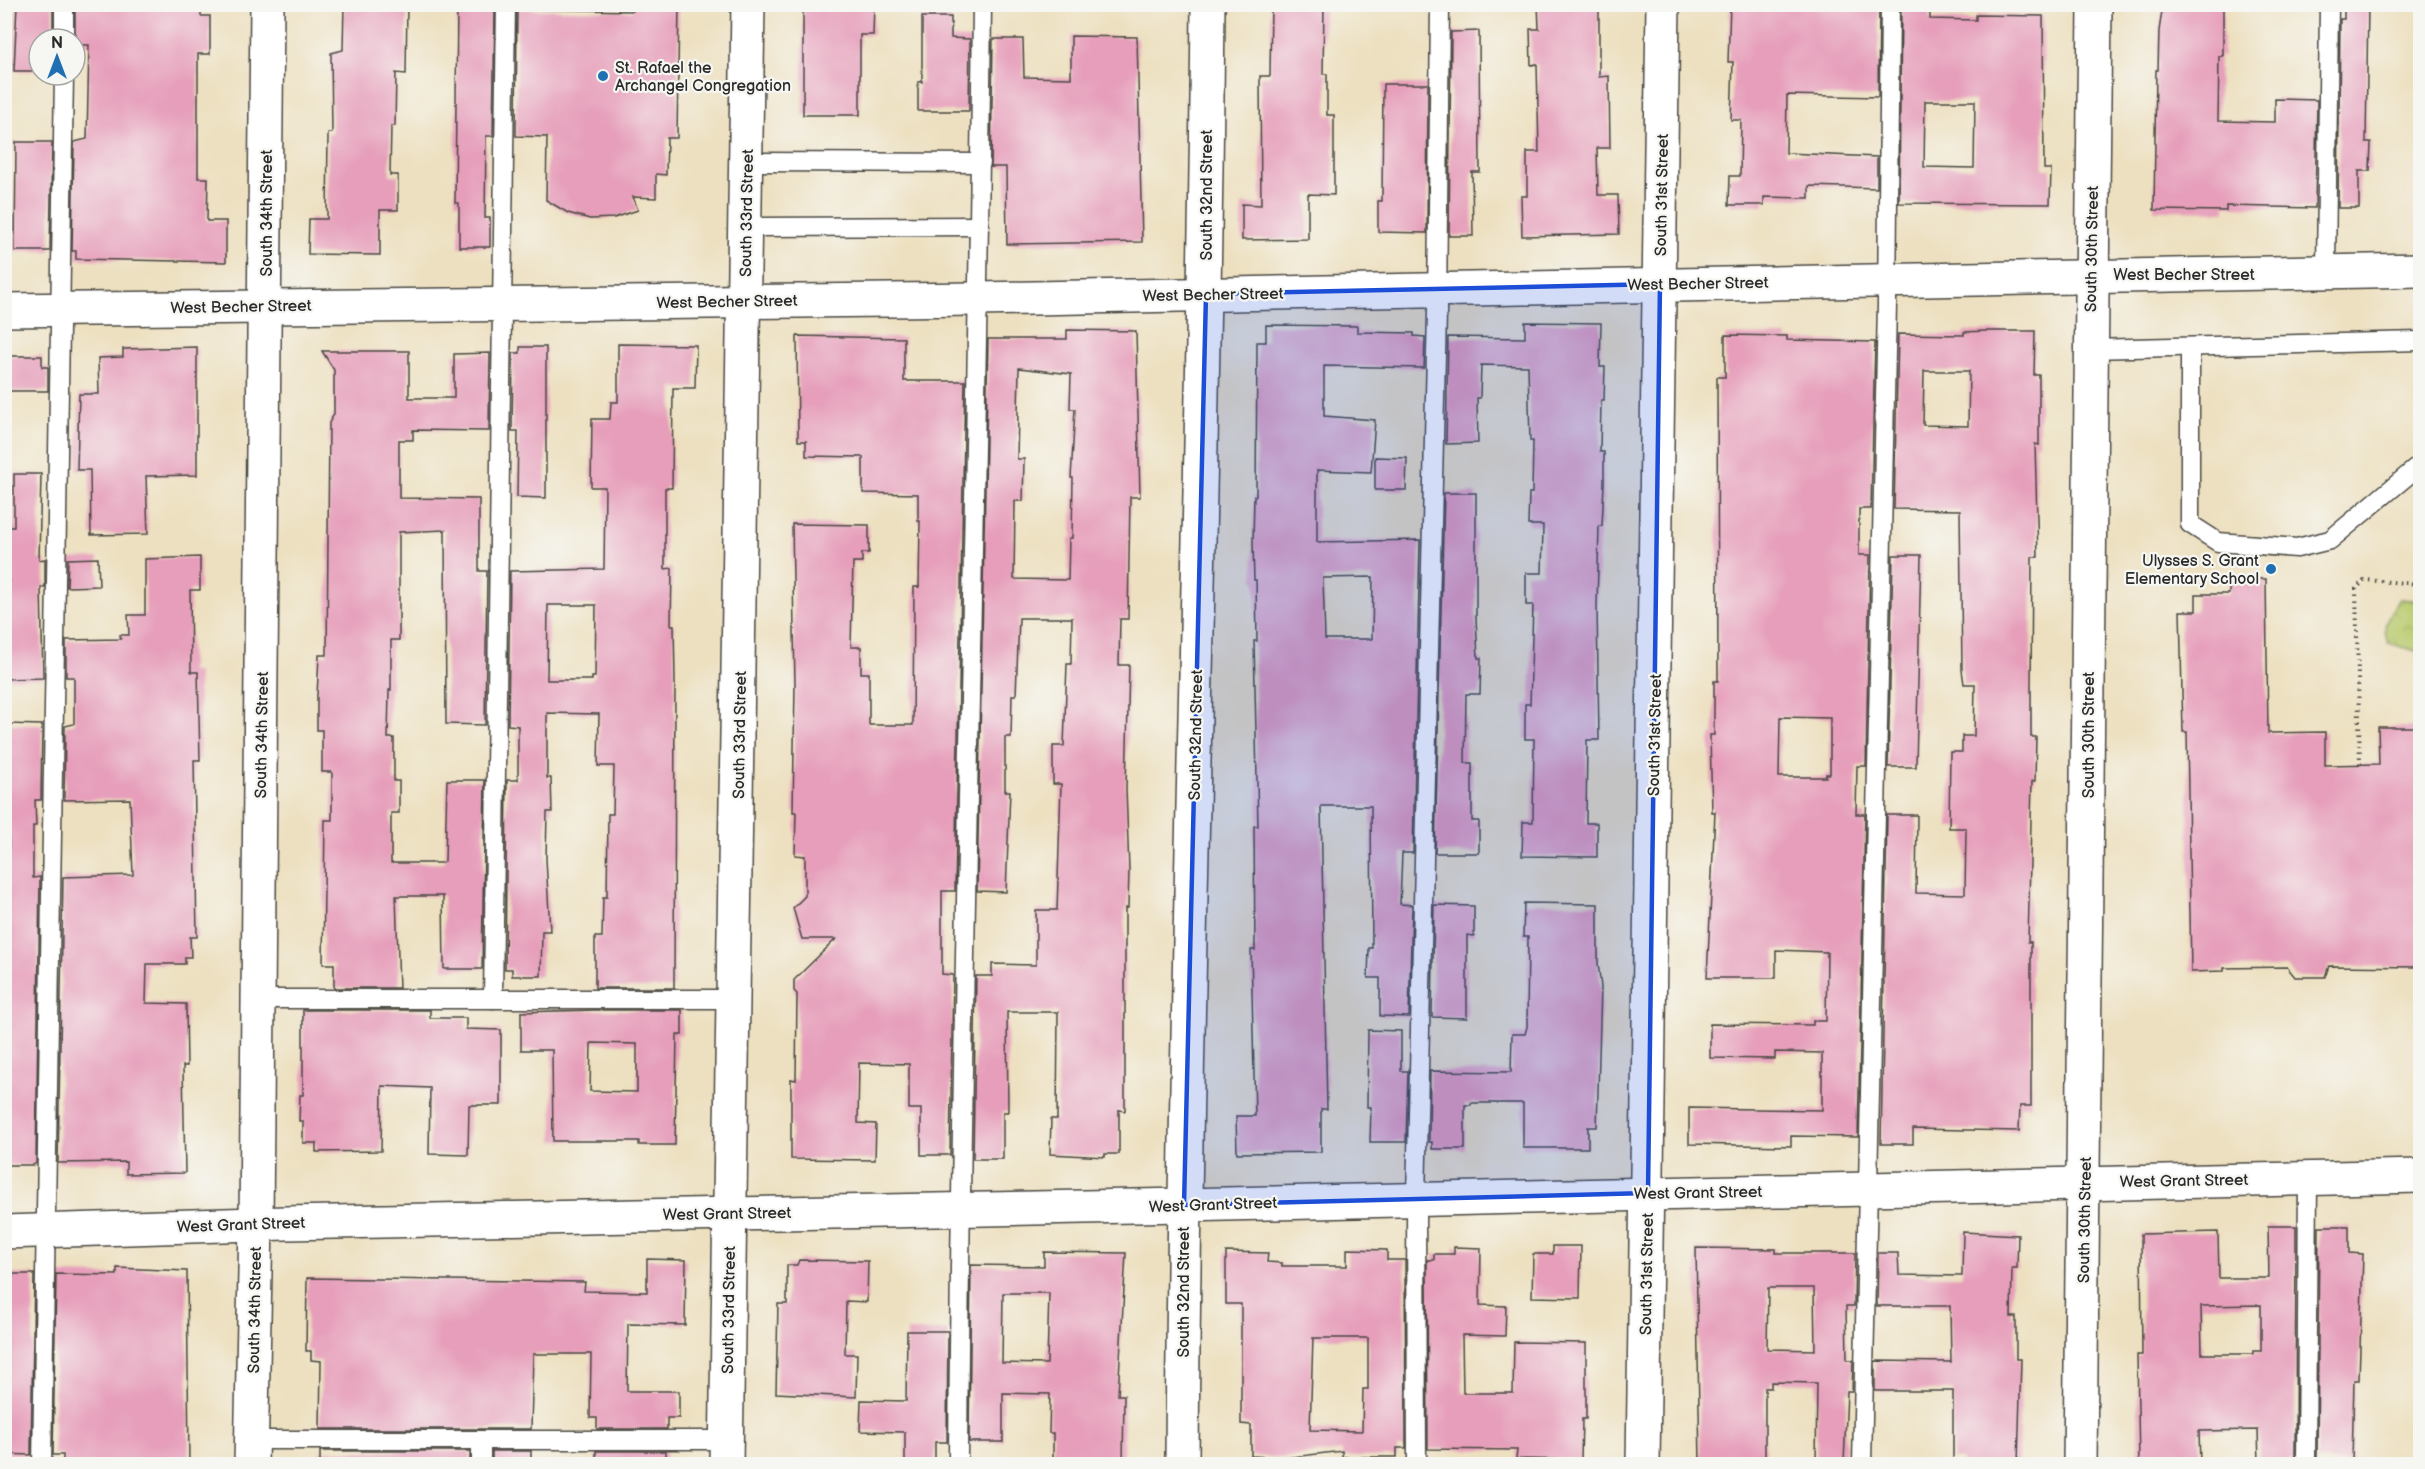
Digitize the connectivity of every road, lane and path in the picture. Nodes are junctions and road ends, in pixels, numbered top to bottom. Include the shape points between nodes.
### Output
1 (64, 4) edge
2 (267, 4) edge
3 (506, 4) edge
4 (748, 4) edge
5 (982, 4) edge
6 (1208, 4) edge
7 (1440, 4) edge
8 (1663, 4) edge
9 (1890, 4) edge
10 (2095, 4) edge
11 (2329, 4) edge
12 (64, 27) edge
13 (64, 87) edge
14 (747, 162) junction
15 (981, 163) junction
16 (980, 226) junction
17 (746, 227) junction
18 (2421, 270) edge
19 (2326, 273) junction
20 (2090, 275) junction
21 (1887, 279) junction
22 (1660, 284) junction
23 (1437, 289) junction
24 (1206, 294) junction
25 (979, 299) junction
26 (745, 301) junction
27 (500, 305) junction
28 (266, 306) junction
29 (61, 309) junction
30 (4, 310) edge
31 (2421, 341) edge
32 (2190, 348) junction
33 (2090, 349) junction
34 (2421, 465) edge
35 (2421, 584) edge
36 (2360, 764) dead end
37 (258, 999) junction
38 (493, 999) junction
39 (735, 999) junction
40 (2421, 1176) edge
41 (2308, 1178) junction
42 (2084, 1182) junction
43 (1867, 1189) junction
44 (1648, 1193) junction
45 (1416, 1198) junction
46 (1184, 1205) junction
47 (960, 1209) junction
48 (730, 1213) junction
49 (256, 1224) junction
50 (46, 1231) junction
51 (4, 1232) edge
52 (481, 1440) junction
53 (251, 1452) edge
54 (726, 1452) edge
55 (42, 1464) edge
56 (481, 1464) edge
57 (958, 1464) edge
58 (1182, 1464) edge
59 (1417, 1464) edge
60 (1643, 1464) edge
61 (1862, 1464) edge
62 (2080, 1464) edge
63 (2306, 1464) edge

1 - 12 lane
2 - 28 street, South 34th Street
3 - 27 lane
4 - 14 street, South 33rd Street
5 - 15 lane
6 - 24 street, South 32nd Street
7 - 23 lane
8 - 22 street, South 31st Street
9 - 21 lane
10 - 20 street, South 30th Street
11 - 19 lane
13 - 29 lane
14 - 15 lane
14 - 17 street, South 33rd Street
15 - 16 lane
16 - 17 lane
16 - 25 lane
17 - 26 street, South 33rd Street
18 - 19 street, West Becher Street
19 - 20 street, West Becher Street
20 - 21 street, West Becher Street
20 - 33 street, South 30th Street
21 - 22 street, West Becher Street
21 - 43 lane
22 - 23 street, West Becher Street
22 - 44 street, South 31st Street
23 - 24 street, West Becher Street
23 - 45 lane
24 - 25 street, West Becher Street
24 - 46 street, South 32nd Street
25 - 26 street, West Becher Street
25 - 47 lane
26 - 27 street, West Becher Street
26 - 39 street, South 33rd Street
27 - 28 street, West Becher Street
27 - 38 lane
28 - 29 street, West Becher Street
28 - 37 street, South 34th Street
29 - 30 street, West Becher Street
29 - 50 lane
31 - 32 lane
32 - 33 lane
32 - 34 lane via 2190,524 2218,542 2297,548 2330,540
33 - 42 street, South 30th Street
35 - 36 path via 2364,579 2356,589
37 - 38 lane
37 - 49 street, South 34th Street
38 - 39 lane
39 - 48 street, South 33rd Street
40 - 41 street, West Grant Street
41 - 42 street, West Grant Street
41 - 63 lane
42 - 43 street, West Grant Street
42 - 62 street, South 30th Street
43 - 44 street, West Grant Street
43 - 61 lane
44 - 45 street, West Grant Street
44 - 60 street, South 31st Street
45 - 46 street, West Grant Street
45 - 59 lane
46 - 47 street, West Grant Street
46 - 58 street, South 32nd Street
47 - 48 street, West Grant Street
47 - 57 lane
48 - 49 street, West Grant Street
48 - 54 street, South 33rd Street
49 - 50 street, West Grant Street
49 - 53 street, South 34th Street
50 - 51 street, West Grant Street
50 - 55 lane
52 - 53 lane
52 - 54 lane
52 - 56 lane

